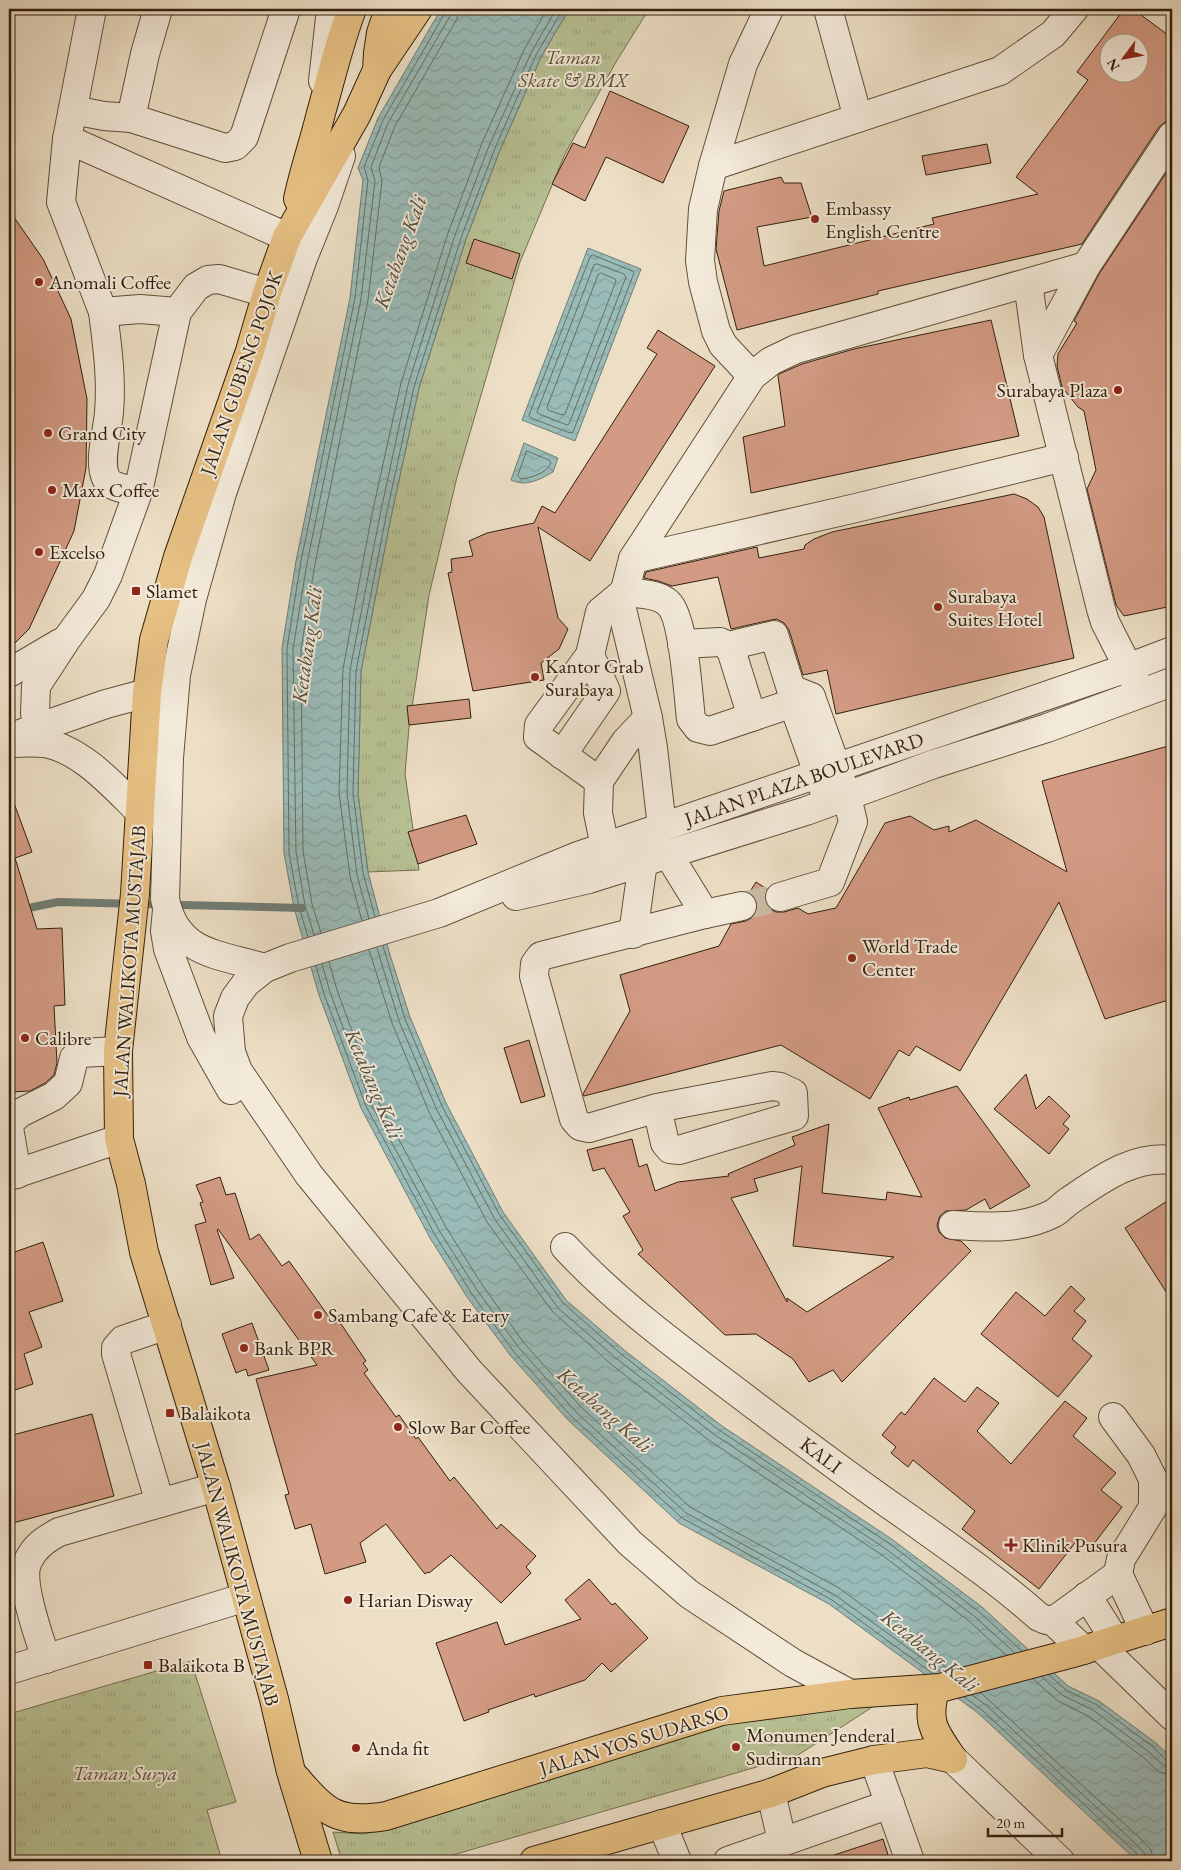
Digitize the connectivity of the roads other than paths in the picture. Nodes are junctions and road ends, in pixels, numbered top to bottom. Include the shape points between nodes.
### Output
1 (92, 9) edge
2 (158, 9) edge
3 (286, 9) edge
4 (331, 9) edge
5 (352, 9) edge
6 (389, 9) edge
7 (418, 9) edge
8 (769, 9) edge
9 (828, 9) edge
10 (1074, 9) edge
11 (377, 70) junction
12 (73, 110) junction
13 (356, 114) junction
14 (321, 115) junction
15 (131, 118) junction
16 (858, 118) junction
17 (1172, 136) edge
18 (67, 138) junction
19 (714, 166) junction
20 (290, 231) junction
21 (1086, 266) junction
22 (1028, 283) junction
23 (260, 291) junction
24 (103, 312) junction
25 (176, 312) junction
26 (1038, 354) junction
27 (752, 376) junction
28 (1064, 457) junction
29 (138, 492) junction
30 (633, 559) junction
31 (624, 592) junction
32 (66, 640) junction
33 (682, 644) junction
34 (728, 646) junction
35 (1172, 651) edge
36 (590, 655) junction
37 (1130, 667) junction
38 (9, 673) edge
39 (1172, 682) edge
40 (147, 693) junction
41 (1141, 694) junction
42 (802, 700) junction
43 (752, 717) junction
44 (648, 718) junction
45 (16, 734) edge
46 (925, 738) junction
47 (562, 754) junction
48 (934, 764) junction
49 (827, 771) junction
50 (599, 780) junction
51 (838, 800) junction
52 (141, 813) junction
53 (662, 827) junction
54 (605, 847) junction
55 (655, 858) junction
56 (780, 897) tunnel mouth
57 (166, 905) junction
58 (742, 906) tunnel mouth
59 (438, 913) junction
60 (705, 914) junction
61 (633, 934) junction
62 (265, 968) junction
63 (118, 1051) junction
64 (657, 1108) junction
65 (9, 1127) edge
66 (119, 1140) junction
67 (1172, 1160) edge
68 (13, 1175) edge
69 (310, 1175) junction
70 (953, 1225) dead end
71 (565, 1247) dead end
72 (167, 1325) junction
73 (1113, 1417) dead end
74 (216, 1487) junction
75 (160, 1503) junction
76 (1118, 1574) junction
77 (1087, 1596) junction
78 (246, 1597) junction
79 (1052, 1620) junction
80 (1172, 1622) edge
81 (1145, 1631) junction
82 (1094, 1647) junction
83 (46, 1659) junction
84 (9, 1670) edge
85 (938, 1688) junction
86 (850, 1694) junction
87 (1172, 1716) edge
88 (953, 1759) junction
89 (874, 1760) junction
90 (291, 1772) junction
91 (771, 1793) junction
92 (890, 1804) junction
93 (662, 1824) junction
94 (782, 1841) junction
95 (318, 1861) edge
96 (534, 1861) edge
97 (677, 1861) edge
98 (728, 1861) edge
99 (910, 1861) edge
100 (1060, 1861) edge

1 - 12 street
2 - 15 street
3 - 15 street via 263,83 239,144 225,148
4 - 14 street via 324,56
5 - 14 main road via 341,36
6 - 11 main road, JALAN GUBENG POJOK via 381,33
7 - 11 main road, JALAN GUBENG POJOK
8 - 19 street via 743,64
9 - 16 street
10 - 16 street via 1053,34 1000,71
11 - 13 main road, JALAN GUBENG POJOK
12 - 15 street
12 - 18 street
13 - 20 main road, JALAN GUBENG POJOK
13 - 57 street via 222,493 192,599 175,684 169,758
14 - 20 main road
16 - 19 street
17 - 21 street
18 - 20 street
18 - 24 street via 61,202
19 - 27 street via 703,209 700,261 703,282 723,345
20 - 23 main road, JALAN GUBENG POJOK
21 - 22 street
21 - 26 street
22 - 26 street
22 - 27 street via 796,349 771,361
23 - 25 street via 219,279 208,280 196,287
23 - 40 main road, JALAN GUBENG POJOK via 250,351 178,557 154,640
24 - 25 street via 140,309
24 - 29 street via 111,378 104,474 114,486
25 - 29 street
26 - 28 street
27 - 30 street
28 - 30 street
28 - 37 street via 1105,622
29 - 32 street via 108,575 96,599
30 - 31 street
31 - 33 street via 661,598 668,603 674,610
31 - 36 street via 600,612
31 - 44 street via 621,605
32 - 38 street
32 - 45 street via 36,686 35,713
33 - 34 street via 720,642
33 - 43 street via 691,719 698,728 710,731
34 - 42 street via 774,635 791,690
34 - 43 street
35 - 37 street, JALAN PLAZA BOULEVARD
36 - 47 street via 606,691
36 - 47 street via 539,725 538,737
37 - 41 street
37 - 46 street, JALAN PLAZA BOULEVARD
39 - 41 street, JALAN PLAZA BOULEVARD
40 - 45 street
40 - 52 main road, JALAN WALIKOTA MUSTAJAB
41 - 48 street, JALAN PLAZA BOULEVARD
42 - 43 street
42 - 49 street
44 - 50 street via 626,741
44 - 53 street
45 - 52 street via 65,749 99,772
46 - 48 street
46 - 49 street, JALAN PLAZA BOULEVARD
47 - 50 street
48 - 51 street, JALAN PLAZA BOULEVARD
49 - 51 street
49 - 53 street, JALAN PLAZA BOULEVARD
50 - 54 street via 598,814
51 - 55 street, JALAN PLAZA BOULEVARD
51 - 56 street via 853,822 830,882
52 - 63 main road, JALAN WALIKOTA MUSTAJAB
53 - 54 street, JALAN PLAZA BOULEVARD
54 - 59 street, JALAN PLAZA BOULEVARD
55 - 59 street, JALAN PLAZA BOULEVARD via 589,879
55 - 60 street
55 - 61 street
57 - 62 street via 181,934 197,948
57 - 69 street via 168,949 206,1046 223,1078 256,1128
58 - 60 street
59 - 62 street, JALAN PLAZA BOULEVARD
60 - 61 street
61 - 64 street via 542,956 535,964 534,976 574,1119 580,1126 589,1128
62 - 69 street, JALAN PLAZA BOULEVARD via 246,983 235,998 228,1016 230,1052 238,1071
63 - 65 street via 80,1053 74,1058 68,1083 54,1096 13,1119
63 - 66 main road, JALAN WALIKOTA MUSTAJAB
64 - 64 street via 665,1143 670,1149 679,1150 794,1116 793,1093 772,1086
65 - 68 street
66 - 68 street
66 - 72 main road, JALAN WALIKOTA MUSTAJAB via 144,1252
67 - 70 street via 1124,1166 1054,1212 1014,1226
69 - 86 street via 469,1372 630,1543 689,1594 793,1663
71 - 79 street, KALI via 629,1310 678,1348 845,1474 1000,1584 1039,1617
72 - 74 main road, JALAN WALIKOTA MUSTAJAB
72 - 75 street via 123,1340 116,1348
73 - 76 street via 1141,1455 1153,1479 1153,1507 1121,1559
74 - 75 street
74 - 78 main road, JALAN WALIKOTA MUSTAJAB
75 - 83 street via 59,1532 41,1542 27,1562 25,1587
76 - 77 street
76 - 81 street
77 - 79 street
77 - 82 street
78 - 83 street
78 - 90 main road, JALAN WALIKOTA MUSTAJAB
79 - 82 street, KALI
80 - 81 main road, JALAN YOS SUDARSO
81 - 82 main road, JALAN YOS SUDARSO
82 - 85 main road, JALAN YOS SUDARSO
82 - 87 street
83 - 84 street
85 - 86 main road, JALAN YOS SUDARSO
85 - 88 main road via 930,1707 931,1721
86 - 90 main road, JALAN YOS SUDARSO via 722,1711 377,1818 347,1818 330,1812 316,1802
88 - 89 main road via 927,1753
88 - 100 street
89 - 91 main road via 822,1773
89 - 92 street
90 - 95 main road, JALAN WALIKOTA MUSTAJAB
91 - 93 main road
91 - 94 street
92 - 94 street
92 - 99 street
93 - 96 main road
93 - 97 street
94 - 98 street

